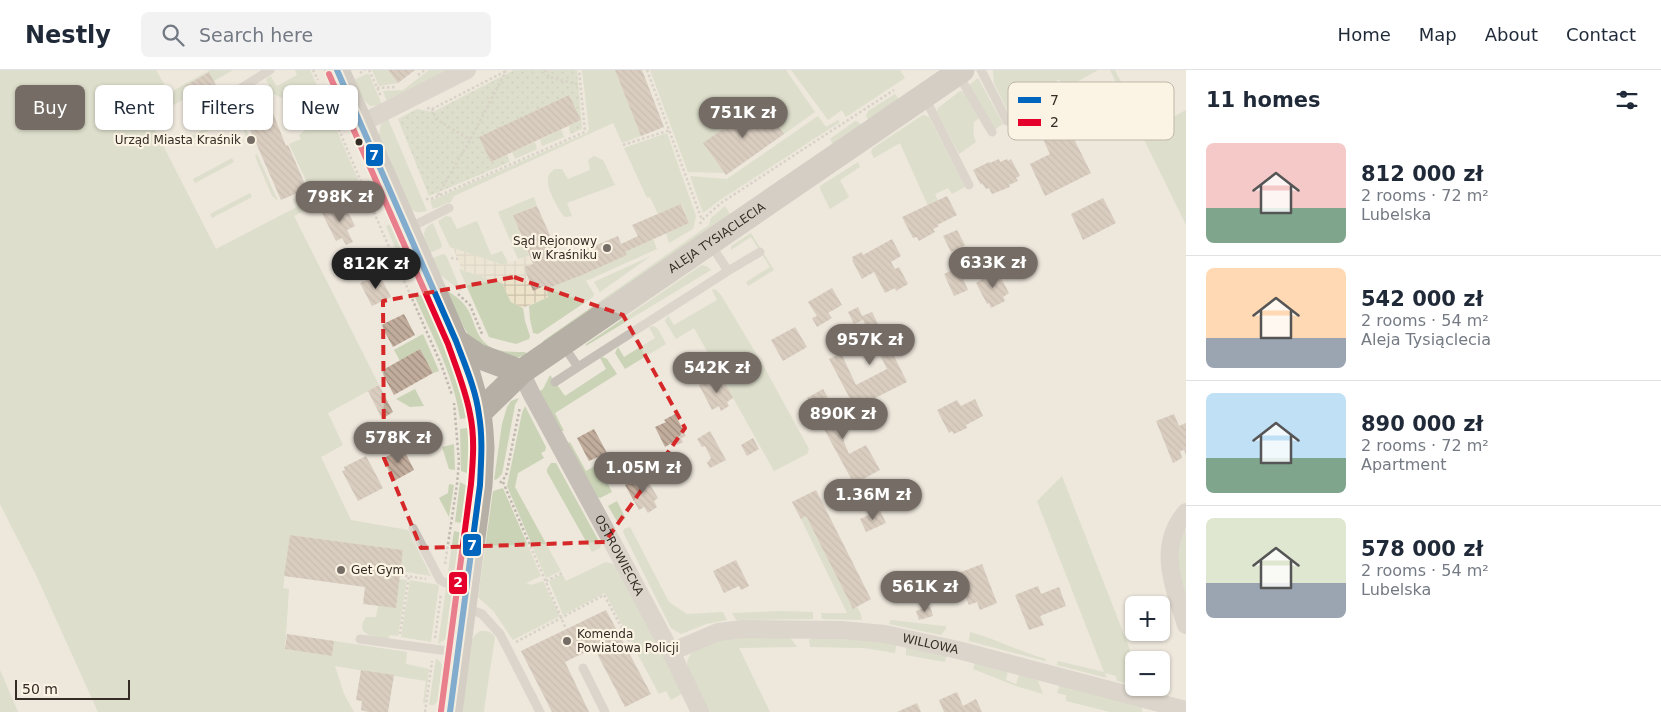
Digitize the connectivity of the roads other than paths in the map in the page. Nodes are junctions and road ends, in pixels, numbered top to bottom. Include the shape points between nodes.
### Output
1 (270, 70) edge
2 (467, 70) edge
3 (967, 71) edge
4 (328, 77) edge
5 (246, 85) edge
6 (924, 96) junction
7 (1007, 120) dead end
8 (360, 124) junction
9 (992, 132) dead end
10 (969, 185) dead end
11 (449, 208) dead end
12 (406, 229) junction
13 (704, 230) junction
14 (760, 252) dead end
15 (728, 271) junction
16 (456, 341) junction
17 (563, 344) junction
18 (578, 367) junction
19 (526, 382) junction
20 (555, 382) dead end
21 (479, 413) junction
22 (1186, 512) edge
23 (413, 528) dead end
24 (466, 597) junction
25 (1186, 625) edge
26 (360, 639) dead end
27 (458, 652) junction
28 (671, 652) junction
29 (583, 668) dead end
30 (1186, 710) edge
31 (450, 712) edge
32 (540, 712) edge
33 (605, 712) edge
34 (700, 712) edge

1 - 5 lane
2 - 8 street
3 - 6 street, ALEJA TYSIĄCLECIA
3 - 7 lane
3 - 9 lane
4 - 8 street
6 - 10 lane
6 - 13 street, ALEJA TYSIĄCLECIA
8 - 12 street
11 - 12 lane
12 - 16 street
13 - 15 lane
13 - 17 street, ALEJA TYSIĄCLECIA
14 - 15 lane
15 - 18 lane
16 - 19 street
16 - 21 street
17 - 18 lane
17 - 19 street, ALEJA TYSIĄCLECIA
18 - 20 lane
19 - 21 street, ALEJA TYSIĄCLECIA
19 - 28 street, OSTROWIECKA
21 - 24 street via 482,448 479,494
22 - 25 street via 1173,535 1169,559 1172,581
23 - 24 lane via 442,583
24 - 27 street
24 - 32 lane via 495,626 508,646
26 - 27 lane
27 - 31 street
28 - 30 street, WILLOWA via 718,632 743,629 885,634
28 - 34 street, OSTROWIECKA
29 - 33 lane

